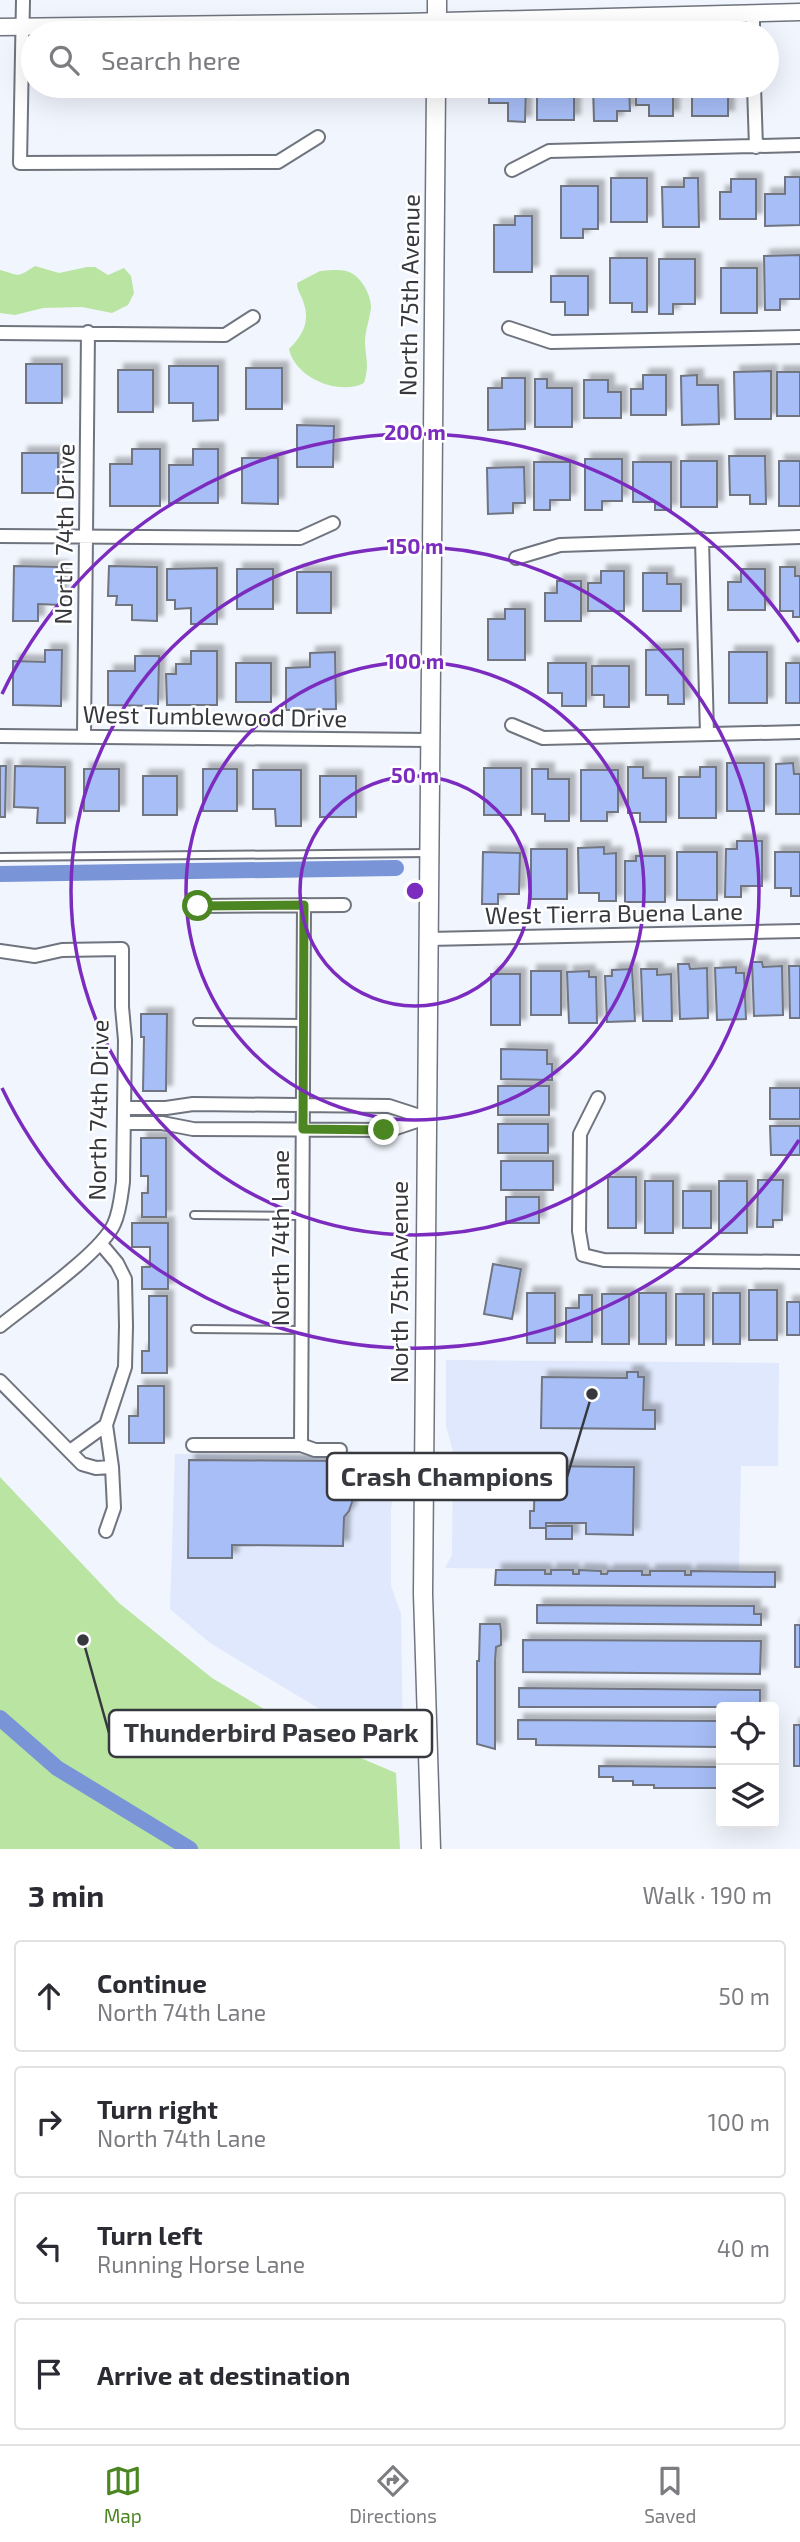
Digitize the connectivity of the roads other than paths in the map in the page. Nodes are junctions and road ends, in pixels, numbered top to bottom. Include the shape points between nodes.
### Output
1 (23, 0) edge
2 (437, 0) edge
3 (800, 12) edge
4 (753, 13) junction
5 (23, 21) edge
6 (437, 21) edge
7 (572, 21) edge
8 (753, 21) edge
9 (0, 27) edge
10 (21, 27) edge
11 (21, 98) edge
12 (436, 98) edge
13 (754, 98) edge
14 (318, 137) dead end
15 (800, 145) edge
16 (756, 147) junction
17 (512, 170) dead end
18 (253, 317) dead end
19 (509, 328) dead end
20 (88, 332) junction
21 (0, 333) edge
22 (800, 337) edge
23 (333, 523) dead end
24 (0, 536) edge
25 (86, 537) junction
26 (800, 537) edge
27 (702, 539) junction
28 (516, 558) dead end
29 (512, 725) dead end
30 (800, 732) edge
31 (707, 734) junction
32 (0, 736) edge
33 (84, 736) junction
34 (430, 740) junction
35 (429, 853) junction
36 (0, 857) edge
37 (304, 905) junction
38 (344, 905) dead end
39 (198, 906) dead end
40 (800, 931) edge
41 (428, 939) junction
42 (0, 951) edge
43 (197, 1022) dead end
44 (303, 1023) junction
45 (598, 1098) dead end
46 (193, 1104) junction
47 (303, 1105) junction
48 (125, 1108) junction
49 (426, 1118) junction
50 (124, 1123) junction
51 (192, 1129) junction
52 (303, 1129) junction
53 (194, 1215) dead end
54 (302, 1216) junction
55 (101, 1244) junction
56 (800, 1262) edge
57 (0, 1326) edge
58 (195, 1329) dead end
59 (301, 1330) junction
60 (0, 1381) edge
61 (106, 1426) junction
62 (193, 1445) dead end
63 (301, 1445) junction
64 (340, 1450) dead end
65 (70, 1451) junction
66 (112, 1467) junction
67 (106, 1531) dead end
68 (431, 1849) edge

1 - 5 street
2 - 6 main road
3 - 4 street
4 - 7 street
4 - 8 street
9 - 10 street
11 - 14 street via 20,163 278,162
12 - 34 main road, North 75th Avenue
13 - 16 street
15 - 16 street
16 - 17 street via 549,151
18 - 20 street via 225,335
19 - 22 street via 551,342
20 - 21 street
20 - 25 street, North 74th Drive
23 - 25 street via 300,538
24 - 25 street
25 - 33 street, North 74th Drive
26 - 27 street
27 - 28 street via 560,545
27 - 31 street
29 - 31 street via 543,738
30 - 31 street
32 - 33 street, West Tumblewood Drive
33 - 34 street, West Tumblewood Drive
34 - 35 main road, North 75th Avenue
35 - 36 lane
35 - 41 main road, North 75th Avenue
37 - 38 street
37 - 39 street
37 - 44 street, North 74th Lane
40 - 41 street, West Tierra Buena Lane
41 - 49 main road, North 75th Avenue
42 - 48 street, North 74th Drive via 35,956 62,950 122,948
43 - 44 lane
44 - 47 street, North 74th Lane
45 - 56 street via 580,1133 583,1255 604,1260
46 - 47 street
46 - 48 street
46 - 51 street
47 - 49 street via 388,1106
47 - 52 street, North 74th Lane
48 - 50 street, North 74th Drive
49 - 52 street via 390,1130
49 - 68 main road, North 75th Avenue via 423,1600
50 - 51 street
50 - 55 street, North 74th Drive via 120,1203 114,1225
51 - 52 street
52 - 54 street, North 74th Lane
53 - 54 lane
54 - 59 street, North 74th Lane
55 - 57 street
55 - 61 street via 125,1279 125,1367
58 - 59 lane
59 - 63 street, North 74th Lane
60 - 65 street
61 - 65 street
61 - 66 street
62 - 63 street
63 - 64 street
65 - 66 street via 82,1464
66 - 67 street via 114,1508

